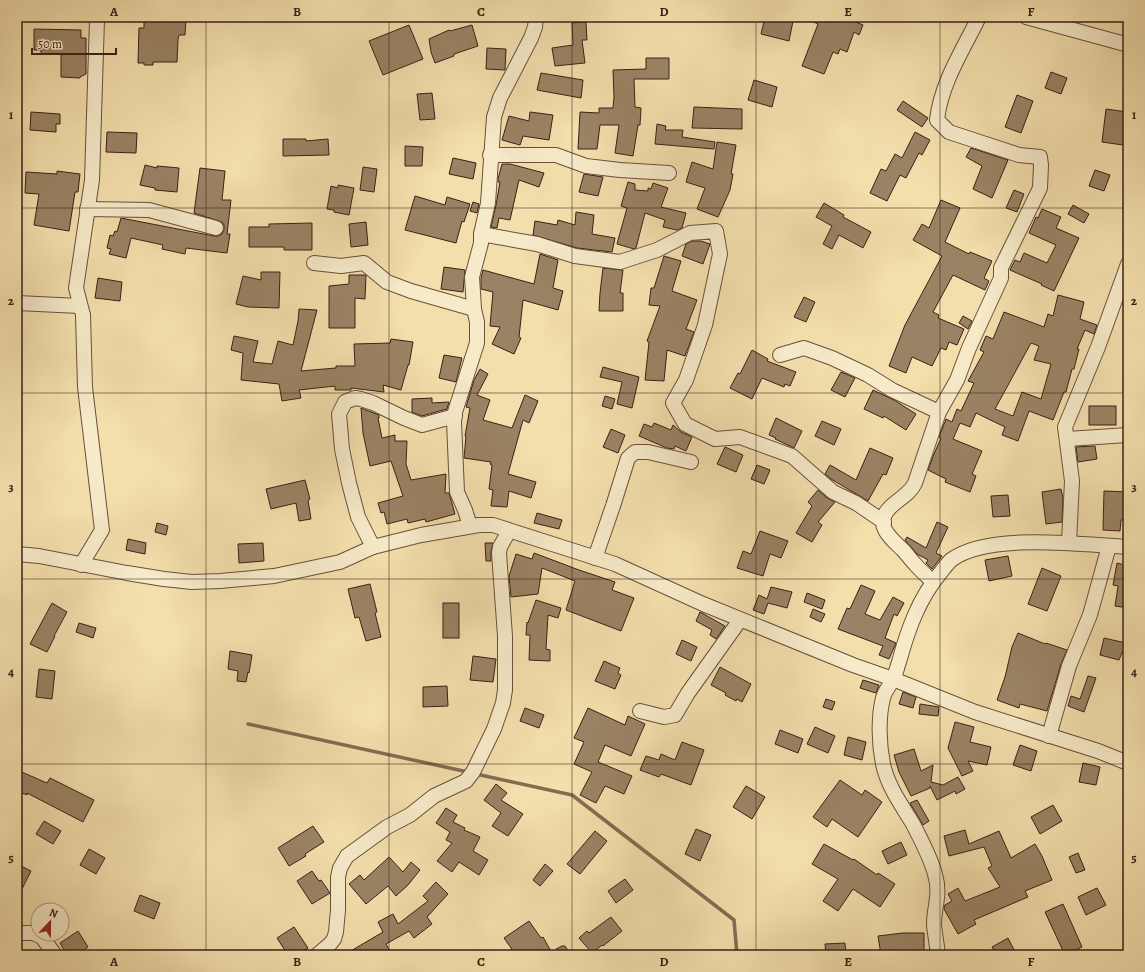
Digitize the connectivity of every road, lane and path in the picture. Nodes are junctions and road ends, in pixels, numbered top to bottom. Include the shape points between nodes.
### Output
1 (96, 17) edge
2 (536, 17) edge
3 (979, 17) edge
4 (1026, 17) edge
5 (1128, 44) edge
6 (490, 155) junction
7 (670, 173) dead end
8 (87, 210) junction
9 (216, 228) dead end
10 (480, 234) junction
11 (314, 263) dead end
12 (1128, 264) edge
13 (17, 303) edge
14 (80, 306) junction
15 (474, 309) junction
16 (780, 355) dead end
17 (939, 412) junction
18 (455, 416) junction
19 (1128, 435) edge
20 (1066, 440) junction
21 (691, 462) dead end
22 (884, 522) junction
23 (470, 526) junction
24 (508, 530) junction
25 (1069, 543) junction
26 (1110, 546) junction
27 (373, 547) junction
28 (1128, 547) edge
29 (17, 554) edge
30 (595, 558) junction
31 (82, 565) junction
32 (933, 582) junction
33 (740, 620) junction
34 (893, 679) junction
35 (640, 711) dead end
36 (1049, 736) junction
37 (1128, 763) edge
38 (17, 933) edge
39 (55, 955) edge
40 (316, 955) edge
41 (938, 955) edge

1 - 8 street via 92,180
2 - 6 street via 531,38 495,110
3 - 17 street via 945,85 937,120 949,132 1019,155 1040,157 1040,188 1000,268 1001,278 957,380
4 - 5 street via 1105,40
6 - 7 street via 556,155 586,166
6 - 10 street via 488,203
8 - 9 street via 149,210
8 - 14 street via 76,288
10 - 15 street via 472,277
10 - 22 street via 537,244 575,256 620,262 657,250 690,233 716,231 720,254 705,325 686,380 673,403 685,424 715,439 740,436 792,456 833,492 856,503
11 - 15 street via 341,266 364,263 387,282
12 - 20 street via 1065,427
13 - 14 street
14 - 31 street via 83,315 84,387 102,530
15 - 18 street via 477,343
16 - 17 street via 804,348 832,358
17 - 22 street via 913,488 887,511
18 - 23 street via 457,492
18 - 27 street via 422,425 361,399 355,398 345,402 339,414 342,449 358,517
19 - 20 street
20 - 25 street via 1072,481
21 - 30 street via 648,452 635,452 628,458
22 - 32 street via 890,538
23 - 24 street via 493,525
23 - 27 street
24 - 30 street
24 - 40 street via 499,553 506,690 494,729 466,781 434,796 410,815 387,827 347,856 338,877 338,910 334,939
25 - 26 street
25 - 32 street via 981,547 951,560
26 - 28 street
26 - 36 street via 1090,615 1069,666
27 - 31 street via 340,562 274,576 220,581 164,579
29 - 31 street
30 - 33 street via 615,564
32 - 34 street via 924,594 913,619
33 - 34 street
33 - 35 street via 675,715 664,717
34 - 36 street via 976,712
34 - 41 street via 883,697 880,714 883,763 893,792 920,838 935,873 938,896 934,925
36 - 37 street
38 - 39 street via 33,933 42,937

